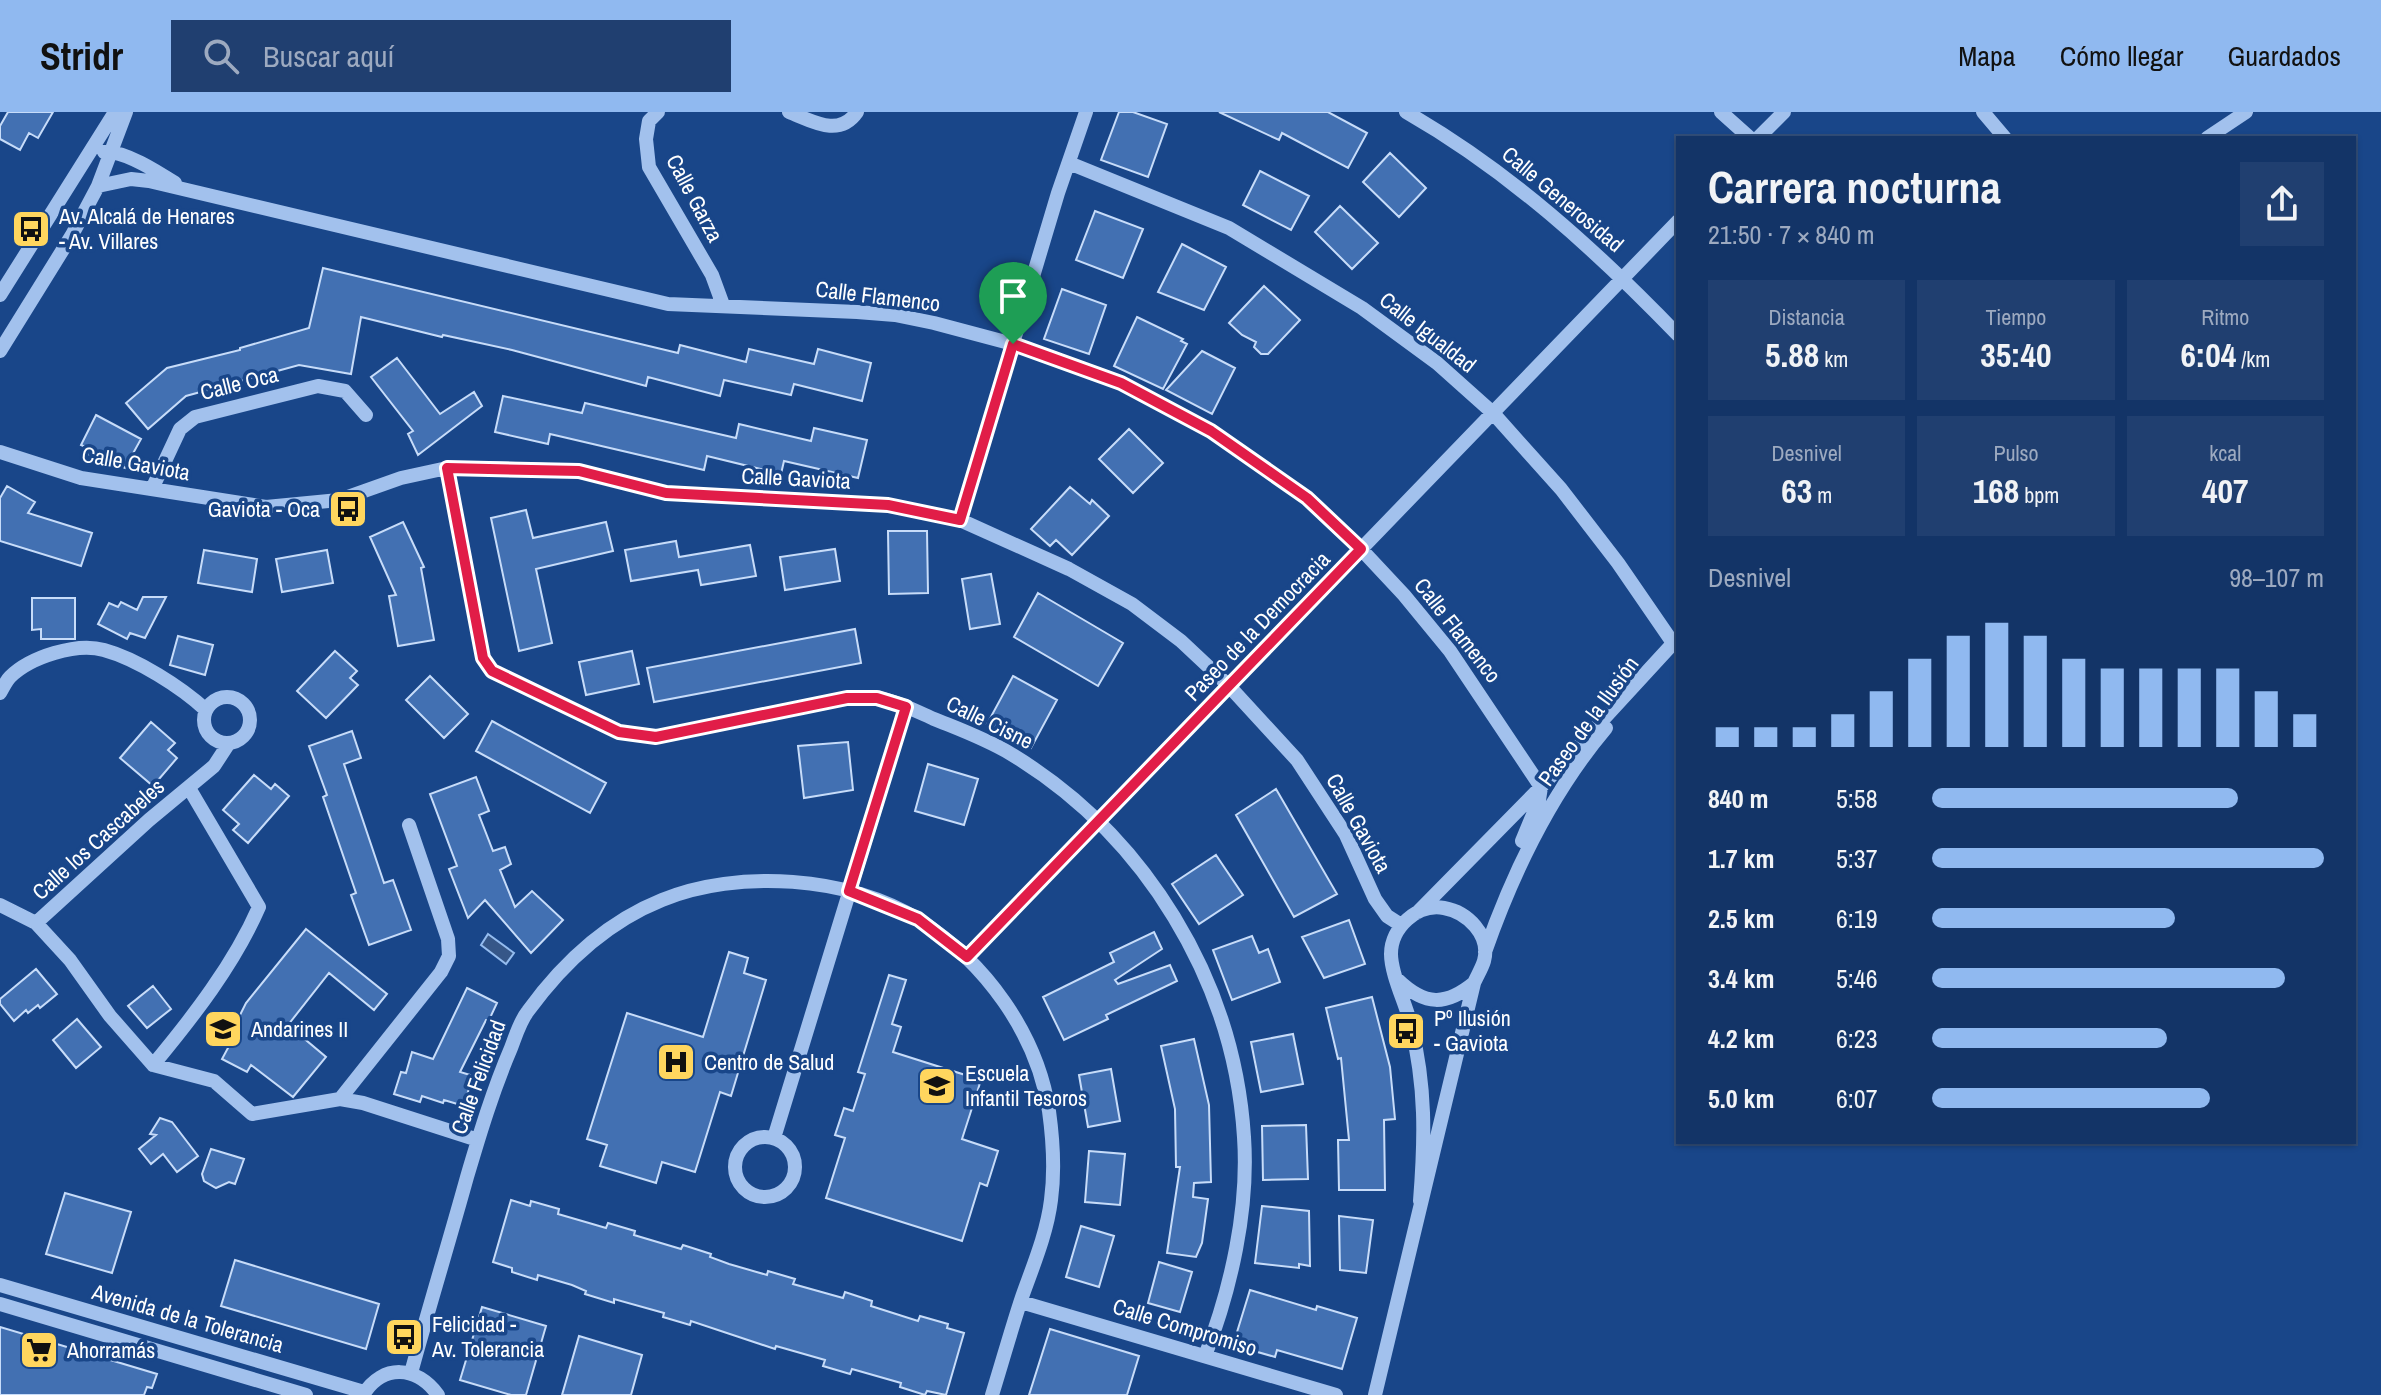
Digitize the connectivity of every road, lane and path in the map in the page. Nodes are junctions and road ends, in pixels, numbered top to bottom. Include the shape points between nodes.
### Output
1 (115, 112) edge
2 (126, 112) edge
3 (658, 112) edge
4 (789, 112) edge
5 (857, 112) edge
6 (1086, 112) edge
7 (1406, 112) edge
8 (1721, 112) edge
9 (1784, 112) edge
10 (1983, 112) edge
11 (2246, 112) edge
12 (1748, 136) edge
13 (1760, 136) edge
14 (2003, 136) edge
15 (2210, 136) edge
16 (111, 152) junction
17 (86, 158) junction
18 (1069, 163) junction
19 (98, 186) junction
20 (186, 189) junction
21 (1676, 223) edge
22 (1623, 278) junction
23 (0, 295) edge
24 (723, 305) junction
25 (1676, 333) edge
26 (1013, 344) junction
27 (0, 351) edge
28 (1493, 413) junction
29 (366, 415) dead end
30 (0, 442) edge
31 (0, 452) edge
32 (24, 460) junction
33 (447, 468) junction
34 (152, 489) junction
35 (960, 520) junction
36 (1361, 549) junction
37 (1676, 641) edge
38 (1229, 686) junction
39 (0, 693) edge
40 (906, 707) junction
41 (206, 710) junction
42 (229, 743) junction
43 (1541, 787) junction
44 (189, 788) junction
45 (1099, 821) junction
46 (409, 825) dead end
47 (849, 891) junction
48 (0, 905) edge
49 (1418, 912) junction
50 (1498, 914) junction
51 (36, 923) junction
52 (1401, 925) junction
53 (1485, 953) junction
54 (967, 957) junction
55 (1398, 980) junction
56 (1474, 983) junction
57 (153, 1065) junction
58 (340, 1099) junction
59 (774, 1138) junction
60 (478, 1140) junction
61 (1420, 1201) junction
62 (0, 1285) edge
63 (1021, 1302) junction
64 (0, 1304) edge
65 (1205, 1356) junction
66 (411, 1373) junction
67 (363, 1393) edge
68 (306, 1395) edge
69 (438, 1395) edge
70 (992, 1395) edge
71 (1336, 1395) edge
72 (1375, 1395) edge

1 - 17 street
2 - 16 street
3 - 24 street, Calle Garza via 649,121 646,139 649,167 712,275
4 - 5 street via 828,127 852,120
6 - 18 street
7 - 22 street, Calle Generosidad via 1451,137 1539,203
8 - 12 street
9 - 13 street
10 - 14 street
11 - 15 street
16 - 17 street
16 - 19 street
16 - 20 street, Calle Flamenco
17 - 23 street
18 - 26 street
18 - 28 street, Calle Igualdad via 1229,228 1293,264 1437,363
19 - 20 street, Calle Flamenco via 131,179
19 - 27 street
20 - 24 street, Calle Flamenco via 668,304
21 - 22 street, Paseo de la Democracia
22 - 25 street, Calle Generosidad
22 - 28 street, Paseo de la Democracia
24 - 26 street, Calle Flamenco via 895,315
26 - 35 street
26 - 36 street, Calle Flamenco via 1121,383 1211,431 1307,498
28 - 36 street, Paseo de la Democracia
28 - 37 street, Calle Igualdad via 1561,489
29 - 34 street, Calle Oca via 345,391 318,386 195,417 180,429
30 - 32 street, Calle Gaviota
31 - 32 street, Calle Gaviota
32 - 34 street, Calle Gaviota via 81,478
33 - 34 street, Calle Gaviota via 339,500 266,507
33 - 35 street, Calle Gaviota via 579,471 666,493 888,505
33 - 40 street, Calle Cisne via 483,658 492,671 619,732 656,737 847,698 877,698
35 - 38 street, Calle Gaviota via 1132,604
36 - 38 street, Paseo de la Democracia
36 - 43 street, Calle Flamenco via 1450,651
37 - 43 street, Paseo de la Ilusión
37 - 50 street, Paseo de la Ilusión via 1572,774 1536,833
38 - 45 street, Paseo de la Democracia
38 - 52 street, Calle Gaviota via 1297,760 1346,835 1375,899
39 - 41 street via 11,677 39,659 69,649 102,649 187,692
40 - 45 street, Calle Cisne via 984,738 1040,772
40 - 47 street
41 - 42 street via 206,730 217,741
41 - 42 street, Calle los Cascabeles via 217,699 230,697 246,708 248,730
42 - 44 street, Calle los Cascabeles via 214,766
43 - 49 street, Paseo de la Ilusión
43 - 50 street, Paseo de la Ilusión
44 - 51 street, Calle los Cascabeles
44 - 57 street, Calle los Cascabeles via 259,907 246,937
45 - 54 street, Paseo de la Democracia
45 - 65 street, Calle Cisne via 1145,872 1196,954 1238,1078 1245,1139 1243,1211
46 - 58 street via 448,939 449,956
47 - 54 street, Calle Felicidad via 918,919
47 - 59 street
47 - 60 street, Calle Felicidad via 804,882 718,884 664,899 622,919 590,942 525,1015
48 - 51 street, Calle los Cascabeles
49 - 52 street, Paseo de la Ilusión
49 - 53 street via 1442,907 1461,913 1479,931
50 - 53 street, Paseo de la Ilusión
51 - 57 street, Calle los Cascabeles
52 - 55 street, Paseo de la Ilusión via 1391,955
53 - 56 street, Paseo de la Ilusión
54 - 63 street, Calle Felicidad via 1012,1010 1048,1108 1051,1200
55 - 56 street via 1422,998 1440,1001 1457,997
55 - 61 street, Paseo de la Ilusión via 1412,1026 1424,1103
56 - 61 street, Paseo de la Ilusión
57 - 58 street via 214,1081 252,1114
58 - 60 street
59 - 59 street via 758,1137 736,1158 735,1175 756,1197 787,1189 795,1174 795,1159
60 - 66 street, Calle Felicidad
61 - 72 street, Paseo de la Ilusión
62 - 67 street, Avenida de la Tolerancia
63 - 65 street, Calle Compromiso
63 - 70 street, Calle Felicidad
64 - 68 street, Avenida de la Tolerancia
65 - 71 street, Calle Compromiso
66 - 67 street via 376,1378
66 - 69 street

